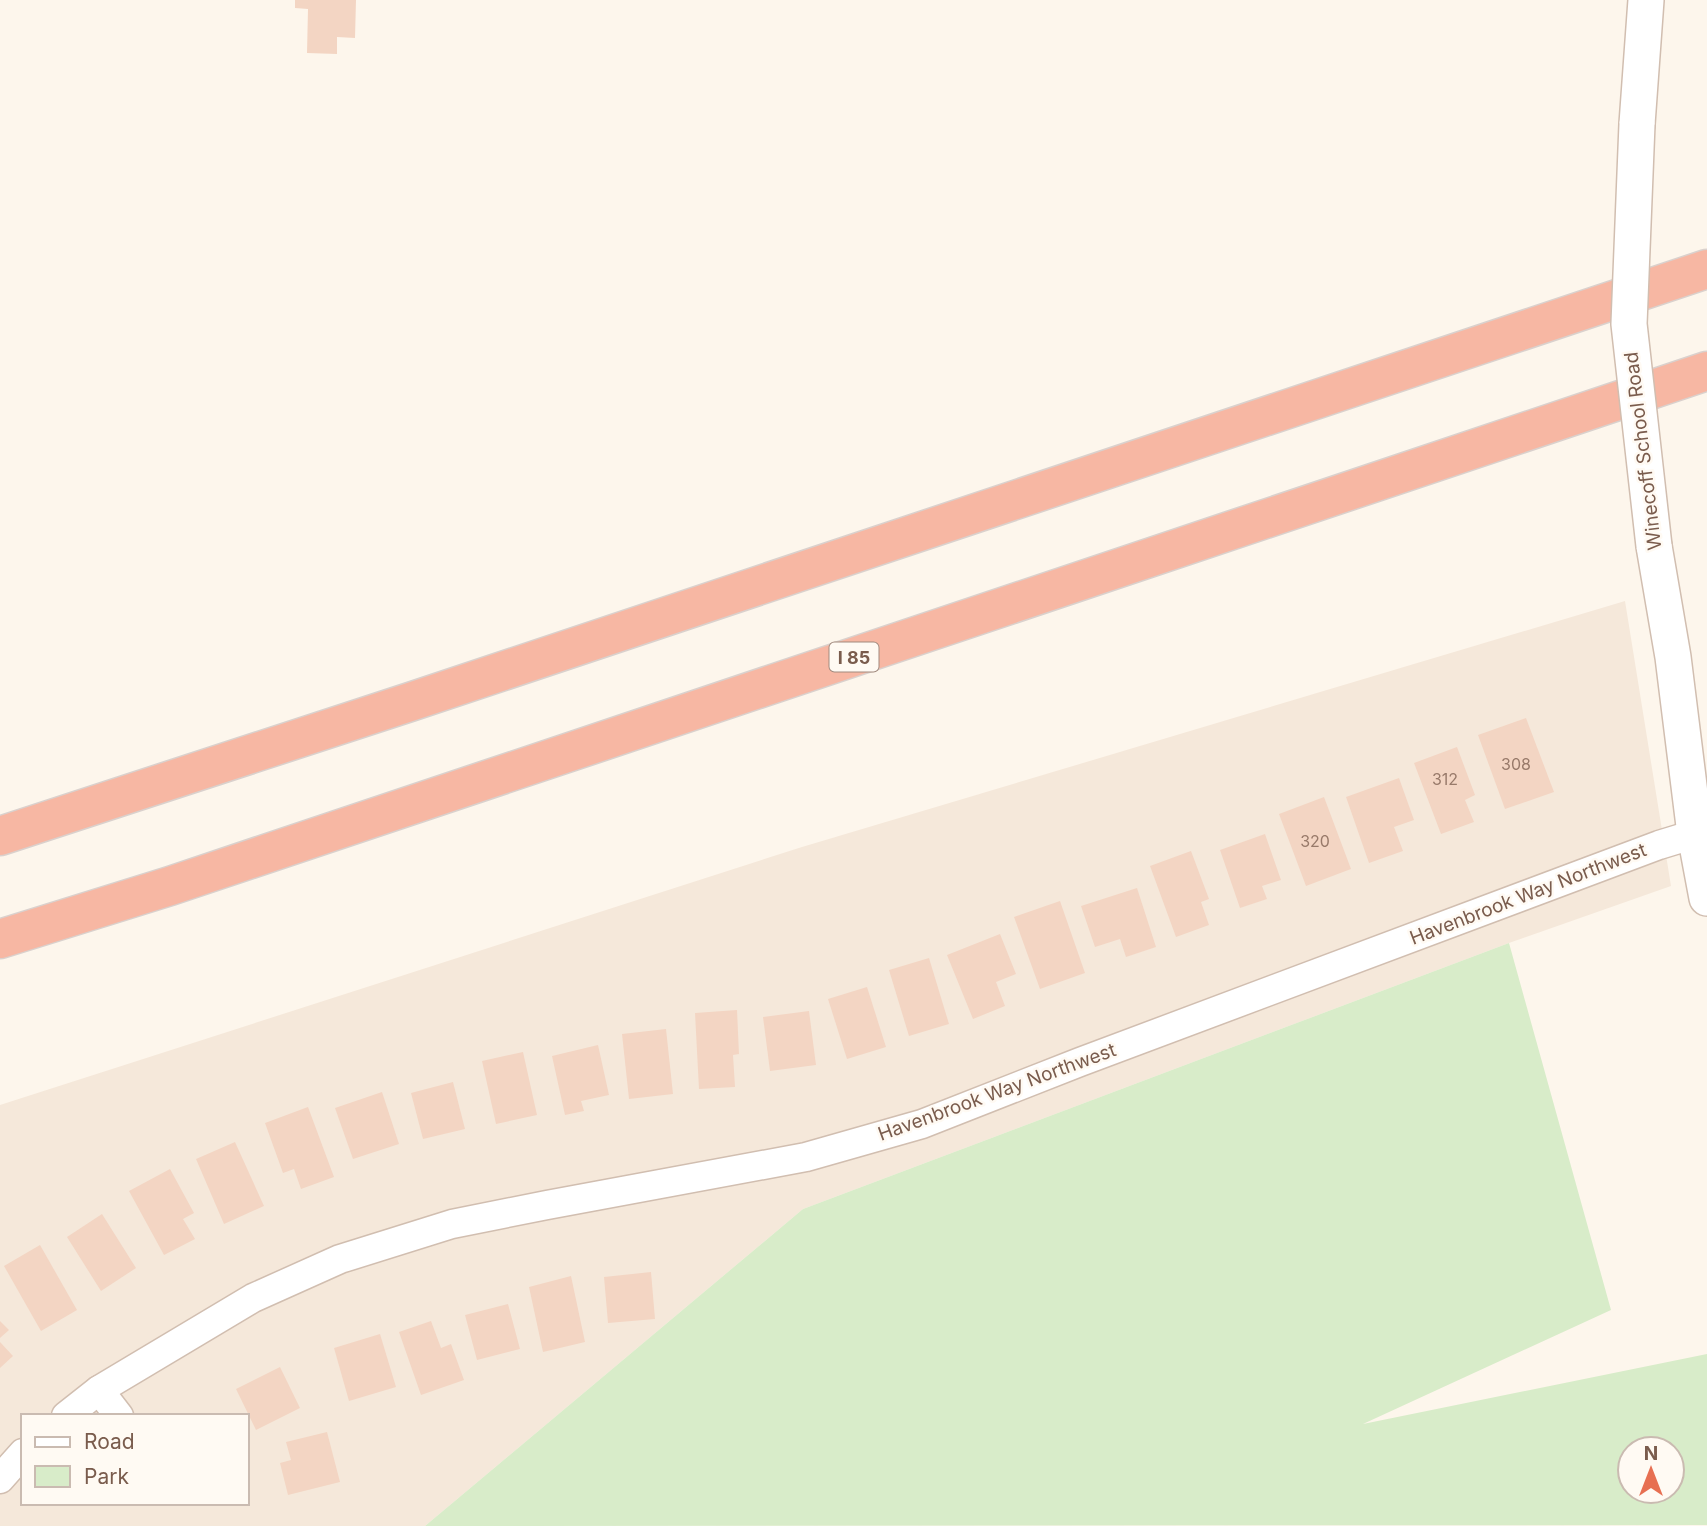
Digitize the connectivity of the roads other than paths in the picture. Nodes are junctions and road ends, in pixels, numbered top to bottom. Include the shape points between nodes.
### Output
1 (1646, 0) edge
2 (1707, 269) edge
3 (1707, 371) edge
4 (1695, 834) junction
5 (0, 836) edge
6 (1707, 898) edge
7 (0, 939) edge
8 (99, 1390) junction
9 (69, 1414) edge
10 (117, 1414) edge
11 (21, 1455) edge
12 (0, 1479) edge

1 - 4 street, Winecoff School Road, bridge via 1629,324 1654,546
2 - 5 highway
3 - 7 highway, I 85
4 - 6 street, Winecoff School Road
4 - 8 street, Havenbrook Way Northwest via 922,1124 806,1157 452,1224 340,1259 253,1298
8 - 9 street, Havenbrook Way Northwest
8 - 10 street
11 - 12 street

